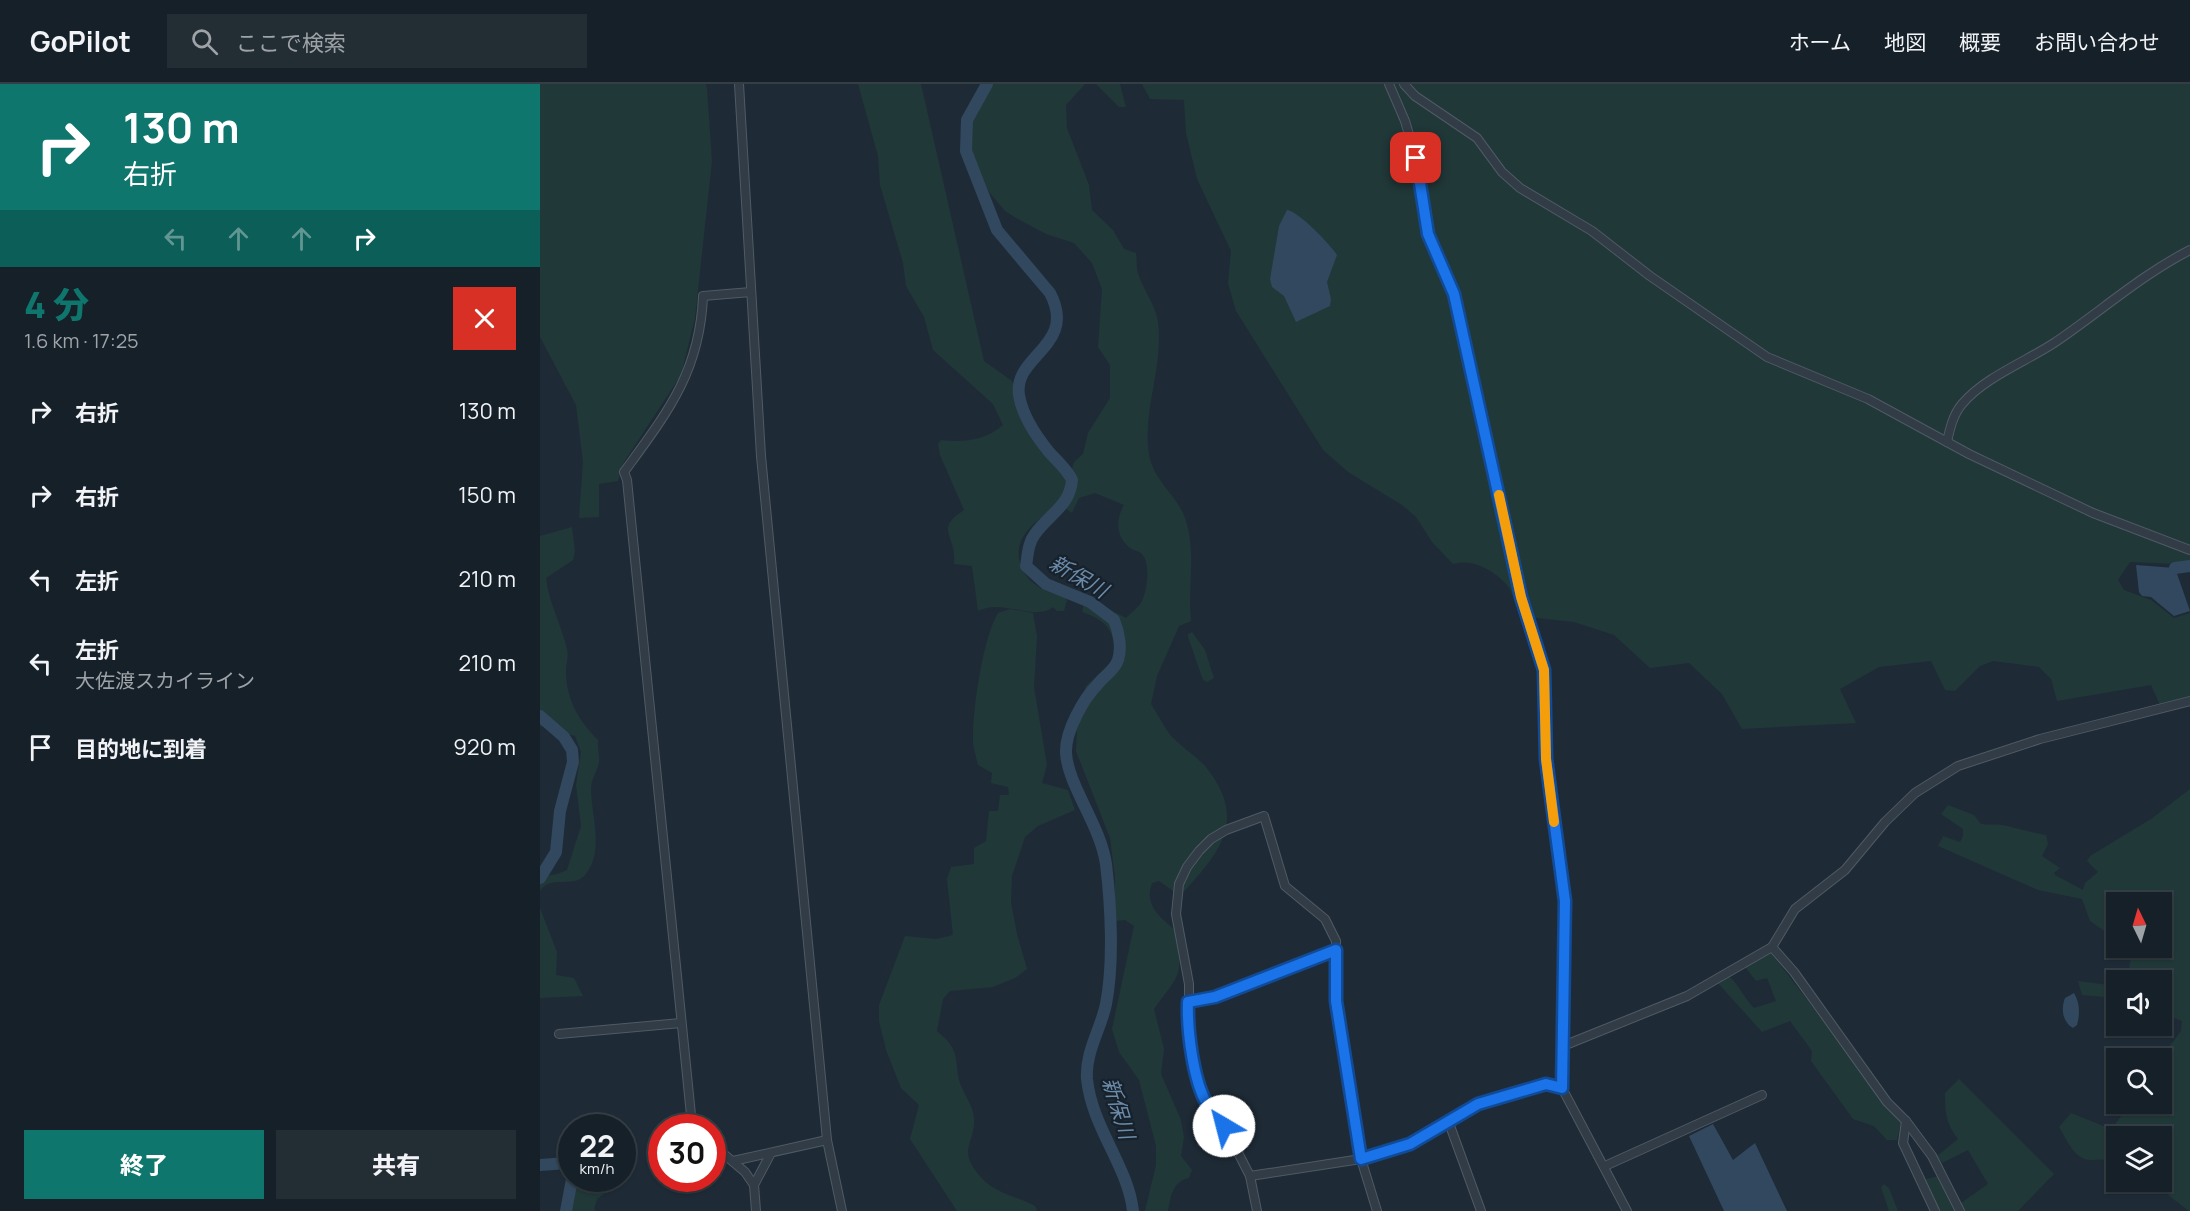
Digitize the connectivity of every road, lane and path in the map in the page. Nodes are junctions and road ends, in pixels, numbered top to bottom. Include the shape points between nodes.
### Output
1 (739, 84) edge
2 (1389, 84) edge
3 (1404, 84) edge
4 (2190, 249) edge
5 (751, 292) junction
6 (1947, 442) junction
7 (2190, 550) edge
8 (2190, 701) edge
9 (1772, 947) junction
10 (1336, 950) junction
11 (1188, 1002) junction
12 (681, 1023) junction
13 (559, 1034) dead end
14 (1563, 1046) junction
15 (1562, 1088) junction
16 (1762, 1095) dead end
17 (691, 1114) edge
18 (1906, 1121) junction
19 (1449, 1123) junction
20 (827, 1140) junction
21 (771, 1153) junction
22 (726, 1155) edge
23 (1361, 1159) junction
24 (733, 1161) junction
25 (1605, 1166) junction
26 (1251, 1176) junction
27 (754, 1185) junction
28 (756, 1211) edge
29 (842, 1211) edge
30 (1257, 1211) edge
31 (1377, 1211) edge
32 (1480, 1211) edge
33 (1627, 1211) edge
34 (1935, 1211) edge
35 (1960, 1211) edge

1 - 5 street
2 - 14 street via 1414,150 1428,234 1454,294 1521,597 1541,654 1546,759 1565,901
3 - 6 street via 1415,96 1477,138 1502,172 1520,188 1592,231 1745,344 1868,399
4 - 6 street via 2158,266 2064,336 1980,389 1956,413
5 - 12 street via 704,296 692,366 656,428 624,471
5 - 20 street via 761,456
6 - 7 street via 2093,513
8 - 9 street via 2031,742 1958,766 1938,777 1898,808 1845,870 1795,909
9 - 14 street via 1687,996
9 - 18 street via 1887,1102
10 - 11 street via 1215,997
10 - 11 street via 1336,941 1324,919 1285,886 1264,816 1211,839 1187,867 1179,884 1176,914 1189,984
10 - 23 street via 1336,1001
11 - 26 street via 1189,1039 1200,1090
12 - 13 street
12 - 17 street
14 - 15 street
15 - 19 street via 1546,1084 1478,1104
15 - 25 street
16 - 25 street
18 - 34 street via 1903,1143
18 - 35 street via 1932,1156
19 - 23 street via 1410,1144
19 - 32 street
20 - 21 street
20 - 29 street
21 - 24 street
21 - 27 street
22 - 24 street
23 - 26 street
23 - 31 street
24 - 27 street
25 - 33 street
26 - 30 street
27 - 28 street

